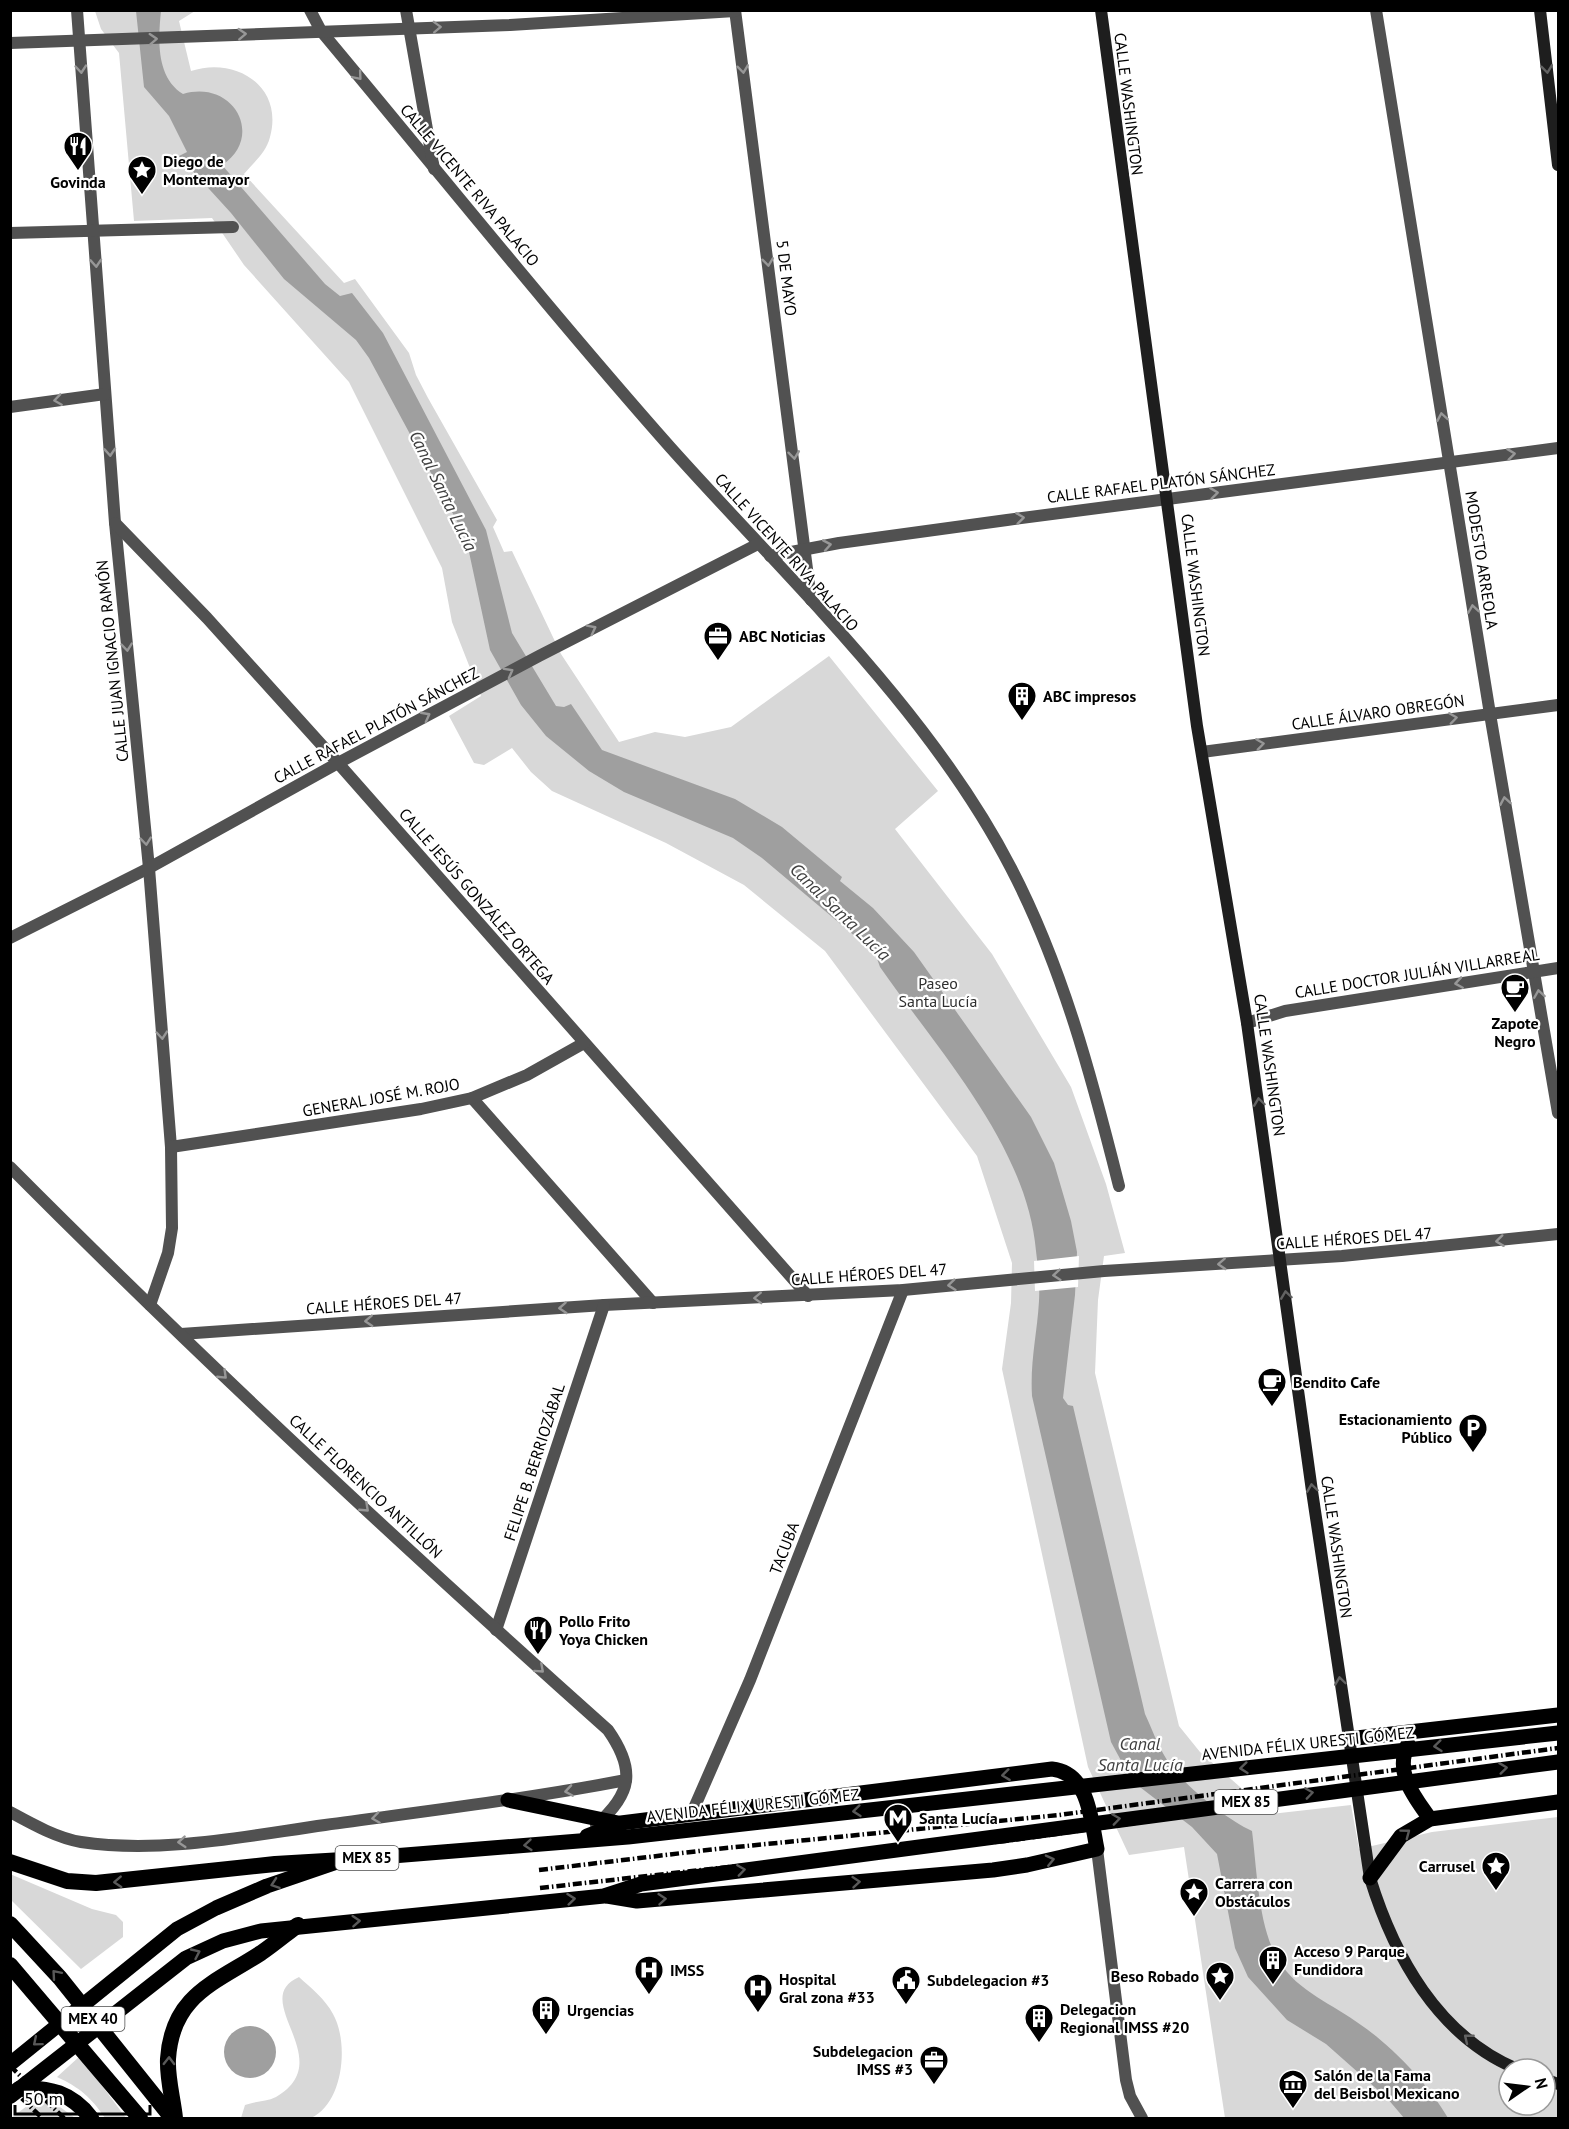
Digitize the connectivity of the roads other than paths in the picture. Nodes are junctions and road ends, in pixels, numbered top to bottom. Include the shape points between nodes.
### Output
1 (77, 10) edge
2 (310, 10) edge
3 (406, 10) edge
4 (1101, 10) edge
5 (1376, 10) edge
6 (1540, 10) edge
7 (735, 11) edge
8 (409, 28) junction
9 (321, 31) junction
10 (79, 42) junction
11 (10, 43) edge
12 (1558, 165) edge
13 (434, 171) junction
14 (233, 226) dead end
15 (94, 232) junction
16 (10, 233) edge
17 (105, 394) junction
18 (10, 407) edge
19 (1558, 448) edge
20 (1450, 462) junction
21 (1168, 499) junction
22 (115, 523) junction
23 (758, 544) junction
24 (806, 549) junction
25 (770, 556) junction
26 (811, 600) junction
27 (1558, 705) edge
28 (1490, 714) junction
29 (1202, 752) junction
30 (338, 763) junction
31 (149, 868) junction
32 (10, 938) edge
33 (1558, 968) edge
34 (1535, 970) junction
35 (1248, 1023) junction
36 (584, 1043) junction
37 (472, 1098) junction
38 (1558, 1113) edge
39 (171, 1147) junction
40 (10, 1167) edge
41 (1119, 1186) dead end
42 (1558, 1234) edge
43 (1282, 1260) junction
44 (903, 1290) junction
45 (807, 1296) junction
46 (653, 1303) junction
47 (150, 1305) junction
48 (604, 1305) junction
49 (181, 1334) junction
50 (495, 1630) junction
51 (1558, 1715) edge
52 (1419, 1730) junction
53 (1558, 1733) edge
54 (1348, 1739) junction
55 (1558, 1762) edge
56 (626, 1780) junction
57 (508, 1800) junction
58 (1558, 1802) edge
59 (10, 1812) edge
60 (691, 1815) junction
61 (1430, 1819) junction
62 (602, 1820) junction
63 (625, 1830) junction
64 (577, 1841) junction
65 (1097, 1849) junction
66 (343, 1860) junction
67 (10, 1862) edge
68 (1370, 1878) junction
69 (604, 1896) junction
70 (10, 1923) edge
71 (298, 1925) junction
72 (10, 1965) edge
73 (1498, 2057) edge
74 (10, 2064) edge
75 (15, 2093) edge
76 (91, 2118) edge
77 (140, 2118) edge
78 (174, 2118) edge
79 (1142, 2118) edge

1 - 10 street, CALLE JUAN IGNACIO RAMÓN
2 - 9 street, CALLE VICENTE RIVA PALACIO
3 - 8 street
4 - 21 main road, CALLE WASHINGTON
20 -> 5 street, MODESTO ARREOLA
6 -> 12 main road
8 -> 7 street
7 -> 24 street, 5 DE MAYO
8 - 9 street
8 - 13 street
10 -> 9 street
9 -> 13 street, CALLE VICENTE RIVA PALACIO
10 - 11 street
10 -> 15 street, CALLE JUAN IGNACIO RAMÓN
13 - 23 street, CALLE VICENTE RIVA PALACIO
14 - 15 street
15 - 16 street
15 -> 17 street, CALLE JUAN IGNACIO RAMÓN
17 -> 18 street
17 -> 22 street, CALLE JUAN IGNACIO RAMÓN
20 -> 19 street, CALLE RAFAEL PLATÓN SÁNCHEZ
21 -> 20 street, CALLE RAFAEL PLATÓN SÁNCHEZ
28 -> 20 street, MODESTO ARREOLA
24 -> 21 street, CALLE RAFAEL PLATÓN SÁNCHEZ
21 - 29 main road, CALLE WASHINGTON
22 - 30 street, CALLE JESÚS GONZÁLEZ ORTEGA
22 -> 31 street, CALLE JUAN IGNACIO RAMÓN
23 - 25 street, CALLE VICENTE RIVA PALACIO
30 -> 23 street, CALLE RAFAEL PLATÓN SÁNCHEZ
24 - 25 street, CALLE RAFAEL PLATÓN SÁNCHEZ
24 - 26 street, 5 DE MAYO
25 - 26 street, CALLE VICENTE RIVA PALACIO
26 - 41 street, CALLE VICENTE RIVA PALACIO via 926,737 973,803 1010,866 1036,920 1074,1026
27 - 28 street, CALLE ÁLVARO OBREGÓN
29 -> 28 street, CALLE ÁLVARO OBREGÓN
34 -> 28 street, MODESTO ARREOLA
29 - 35 main road, CALLE WASHINGTON
30 - 31 street, CALLE RAFAEL PLATÓN SÁNCHEZ
30 - 36 street, CALLE JESÚS GONZÁLEZ ORTEGA
31 - 32 street, CALLE RAFAEL PLATÓN SÁNCHEZ
31 -> 39 street, CALLE JUAN IGNACIO RAMÓN
33 - 34 street, CALLE DOCTOR JULIÁN VILLARREAL
34 -> 35 street, CALLE DOCTOR JULIÁN VILLARREAL via 1285,1011
38 -> 34 street, MODESTO ARREOLA
43 -> 35 main road, CALLE WASHINGTON
36 - 37 street, GENERAL JOSÉ M. ROJO via 527,1075
36 - 45 street, CALLE JESÚS GONZÁLEZ ORTEGA
37 - 39 street, GENERAL JOSÉ M. ROJO via 422,1110
37 - 46 street
39 - 47 street, CALLE JUAN IGNACIO RAMÓN via 172,1228 168,1253
40 - 47 street, CALLE FLORENCIO ANTILLÓN
42 -> 43 street, CALLE HÉROES DEL 47 via 1463,1246
43 -> 44 street, CALLE HÉROES DEL 47 via 1104,1271
54 -> 43 main road, CALLE WASHINGTON
44 - 45 street, CALLE HÉROES DEL 47
44 - 60 street, TACUBA via 750,1680
45 -> 46 street, CALLE HÉROES DEL 47
46 - 48 street, CALLE HÉROES DEL 47
47 - 49 street, CALLE FLORENCIO ANTILLÓN
48 -> 49 street, CALLE HÉROES DEL 47
48 - 50 street, FELIPE B. BERRIOZÁBAL
49 -> 50 street, CALLE FLORENCIO ANTILLÓN
50 -> 56 street, CALLE FLORENCIO ANTILLÓN via 608,1730 621,1748
51 - 52 main road
52 - 54 main road
52 - 61 main road via 1402,1755 1403,1773
53 -> 63 main road, AVENIDA FÉLIX URESTI GÓMEZ / MEX 85
54 - 68 main road, CALLE WASHINGTON
69 -> 55 main road, MEX 85 via 642,1884
56 -> 57 street
56 - 62 street via 623,1797
57 -> 59 street via 159,1844 80,1842 34,1826
57 - 62 main road
58 - 61 main road
60 - 63 main road
65 -> 60 main road via 1080,1784 1063,1770 1052,1769
68 -> 61 main road via 1401,1836
62 - 63 main road
62 - 64 street
63 - 64 main road, AVENIDA FÉLIX URESTI GÓMEZ / MEX 85
64 -> 66 main road, AVENIDA FÉLIX URESTI GÓMEZ / MEX 85
69 -> 65 main road via 637,1901 993,1870
65 - 79 street via 1126,2080
66 -> 67 highway via 96,1883 67,1881
66 -> 74 main road, AVENIDA FÉLIX URESTI GÓMEZ / MEX 85 via 267,1886 177,1929
73 -> 68 main road, CALLE WASHINGTON via 1467,2038 1430,2001 1405,1966 1383,1921
71 -> 69 main road, MEX 85
78 -> 70 highway, MEX 40
75 -> 71 main road, MEX 85 via 186,1958 223,1941
78 -> 71 highway via 168,2060 176,2021 204,1988
72 - 77 highway
75 - 76 highway via 39,2088 62,2093

